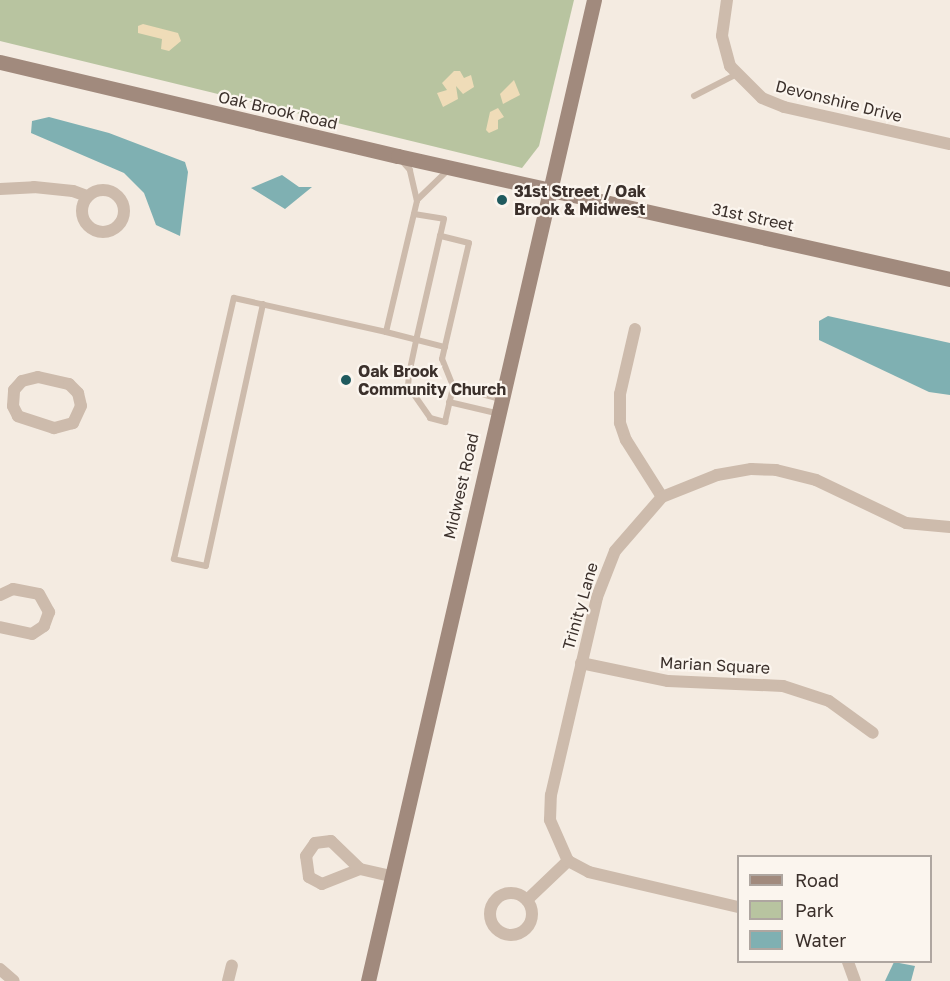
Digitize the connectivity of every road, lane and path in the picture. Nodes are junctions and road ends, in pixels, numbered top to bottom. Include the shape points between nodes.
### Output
1 (594, 0) edge
2 (727, 0) edge
3 (0, 62) edge
4 (737, 74) junction
5 (694, 96) dead end
6 (950, 144) edge
7 (398, 156) junction
8 (450, 168) junction
9 (0, 189) edge
10 (548, 190) junction
11 (87, 196) dead end
12 (417, 201) junction
13 (414, 214) junction
14 (440, 236) junction
15 (950, 279) edge
16 (263, 304) junction
17 (635, 329) dead end
18 (386, 332) junction
19 (416, 341) junction
20 (445, 347) junction
21 (453, 386) junction
22 (449, 402) junction
23 (0, 404) edge
24 (13, 406) junction
25 (498, 406) junction
26 (662, 497) junction
27 (950, 526) edge
28 (0, 595) edge
29 (0, 627) edge
30 (581, 663) junction
31 (873, 733) dead end
32 (568, 861) junction
33 (360, 869) dead end
34 (391, 876) junction
35 (527, 900) dead end
36 (737, 907) edge
37 (848, 963) edge
38 (232, 965) dead end
39 (0, 969) edge
40 (14, 981) edge
41 (228, 981) edge
42 (368, 981) edge
43 (855, 981) edge

1 - 10 main road, Midwest Road
2 - 4 street, Devonshire Drive via 722,36 730,66
3 - 7 main road, Oak Brook Road
4 - 5 lane
4 - 6 street, Devonshire Drive via 752,92 772,103
7 - 8 main road, Oak Brook Road
7 - 12 lane via 411,171
8 - 10 main road, Oak Brook Road
8 - 12 lane
9 - 11 street via 34,187
10 - 15 main road, 31st Street
10 - 25 main road, Midwest Road
12 - 13 lane
13 - 14 lane via 444,219
13 - 18 lane
14 - 19 lane
14 - 20 lane via 469,243
16 - 16 lane via 234,298 174,559 206,566
16 - 18 lane
17 - 26 street via 620,394 620,423 626,440
18 - 19 lane
19 - 20 lane
19 - 22 lane via 408,386 430,418 445,422
20 - 21 lane via 443,366
21 - 22 lane
21 - 25 lane
22 - 25 lane
23 - 24 street
24 - 24 street via 17,385 38,377 69,384 78,393 81,406 73,423 60,428 26,421
25 - 34 main road, Midwest Road
26 - 27 street, Trinity Lane via 717,475 776,470 822,482 906,523
26 - 30 street, Trinity Lane via 632,527 608,563
28 - 29 street via 14,589 39,594 49,612 44,626 32,634
30 - 31 street, Marian Square via 668,681 783,686 829,701
30 - 32 street, Trinity Lane via 549,808
32 - 35 street
32 - 36 street via 595,874
33 - 34 street
34 - 42 main road, Midwest Road
37 - 43 street
38 - 41 street
39 - 40 street

